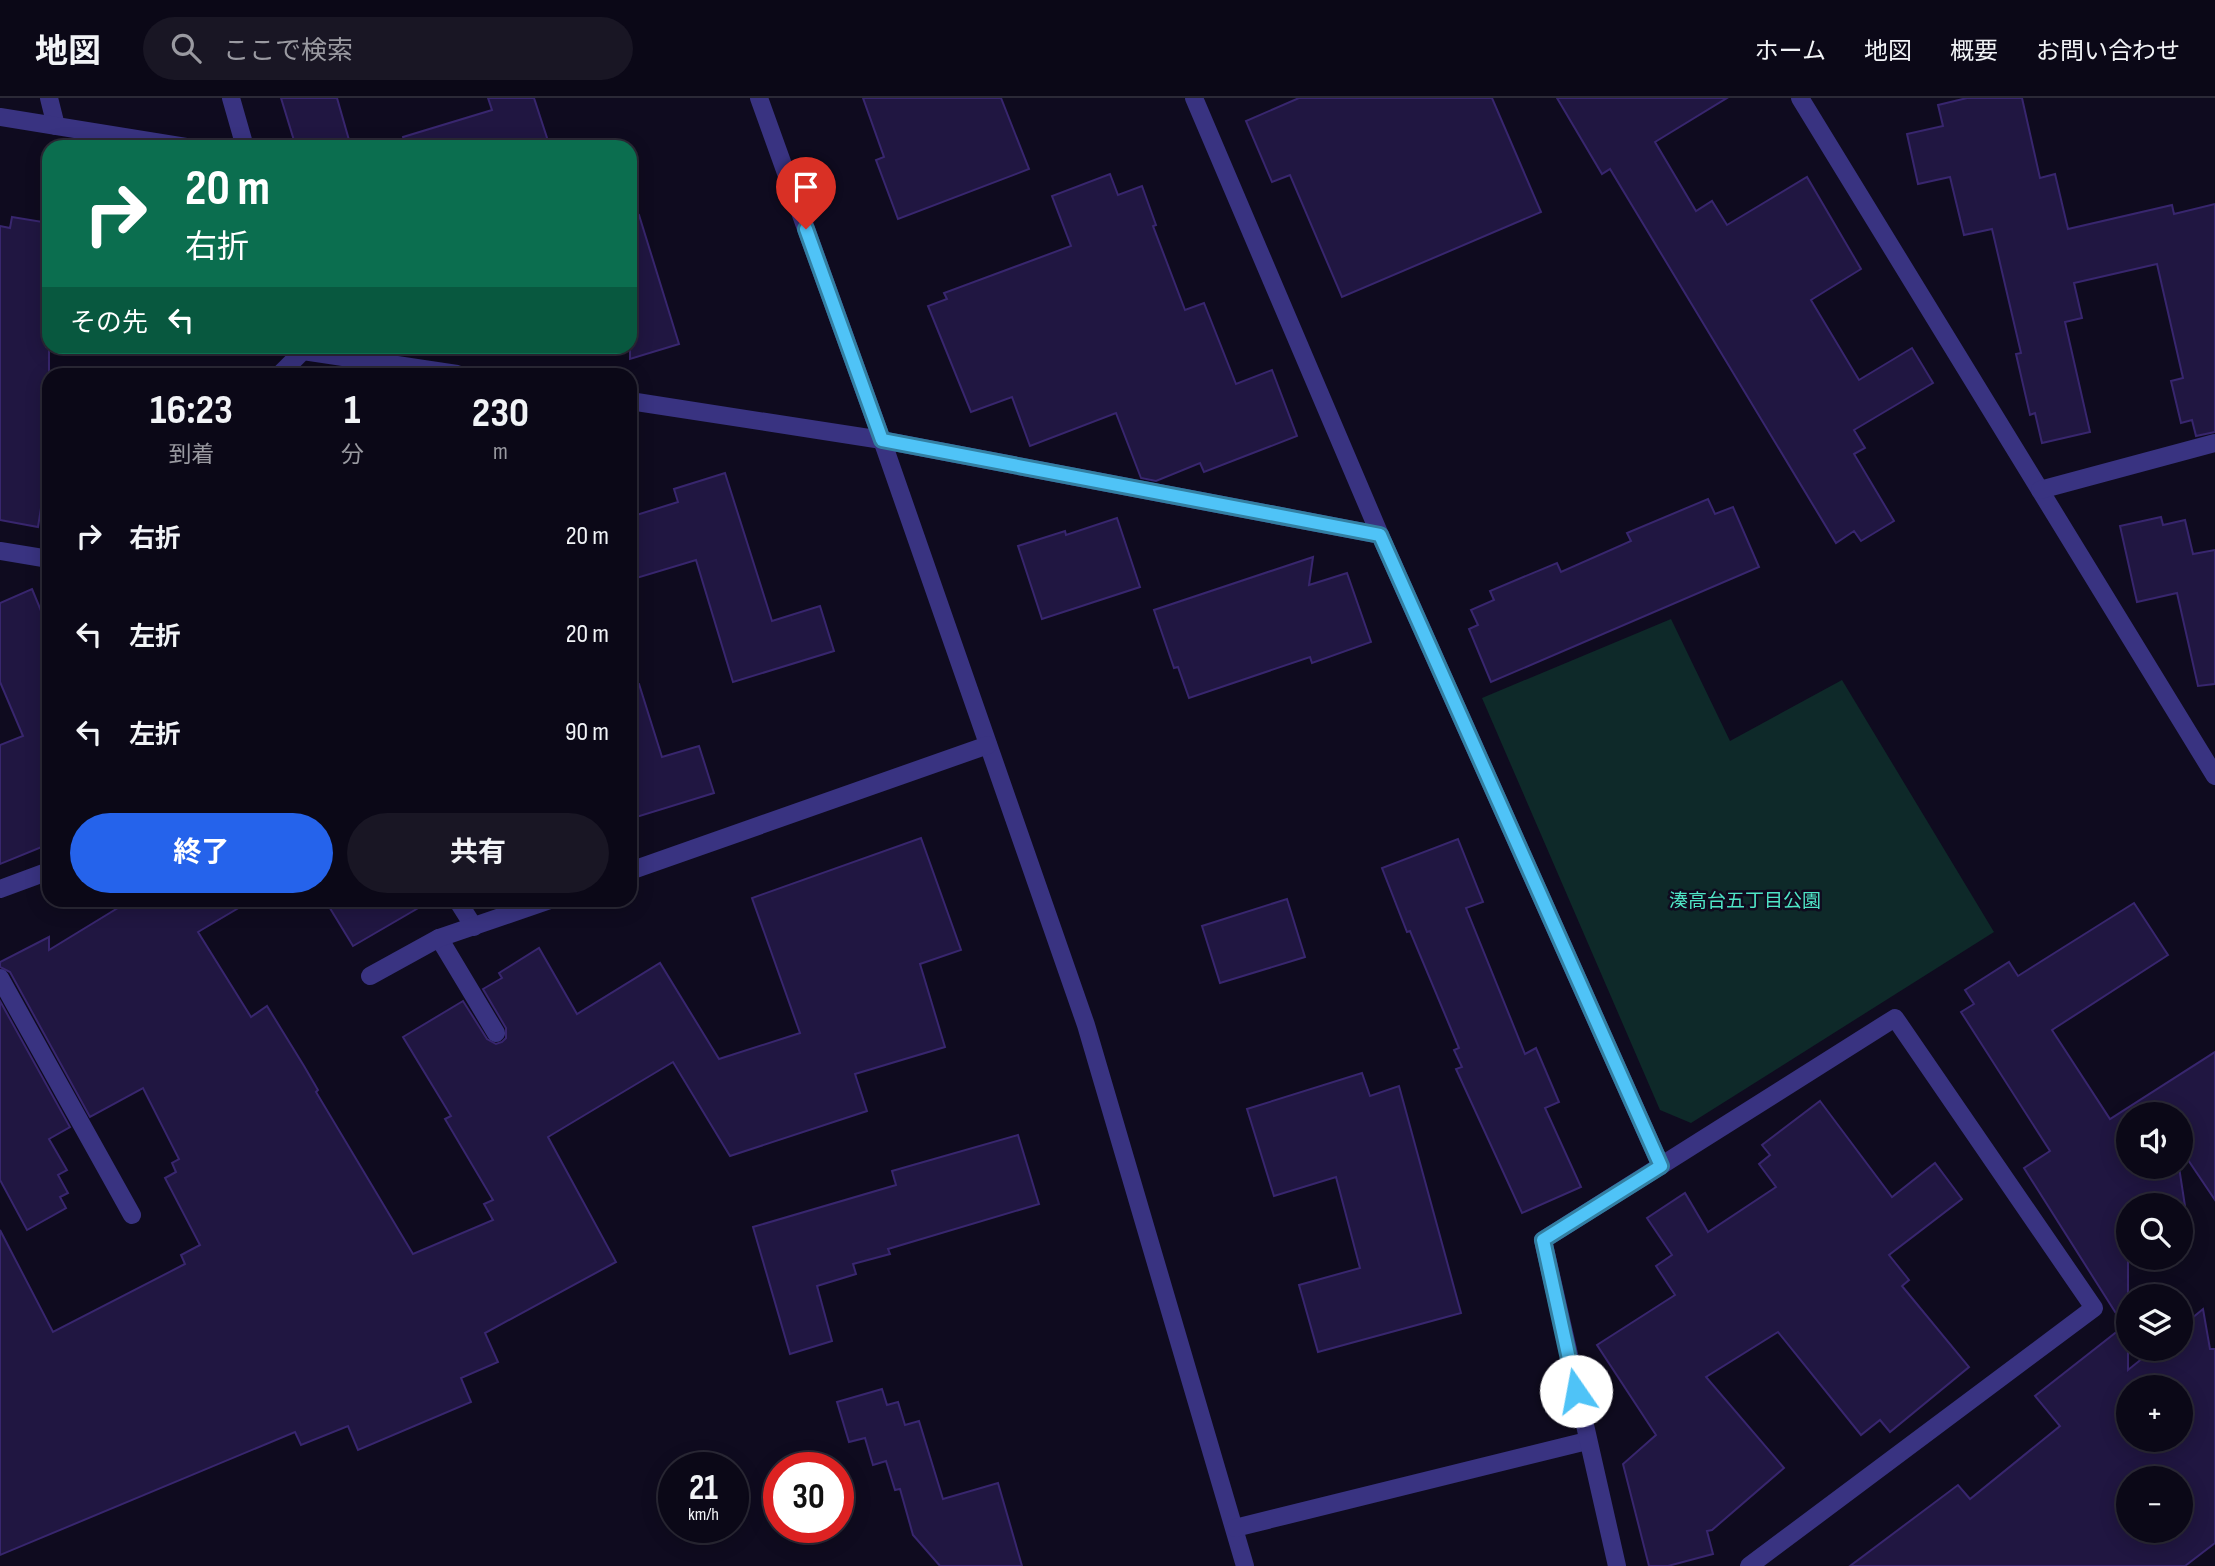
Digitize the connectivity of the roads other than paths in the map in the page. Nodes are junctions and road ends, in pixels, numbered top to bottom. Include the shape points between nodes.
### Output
1 (48, 98) edge
2 (231, 98) edge
3 (759, 98) edge
4 (1194, 98) edge
5 (1800, 98) edge
6 (0, 117) edge
7 (57, 126) junction
8 (143, 140) edge
9 (243, 140) edge
10 (298, 354) edge
11 (333, 354) edge
12 (285, 368) edge
13 (420, 368) edge
14 (637, 402) edge
15 (882, 440) junction
16 (2215, 443) edge
17 (2040, 490) junction
18 (1380, 535) junction
19 (0, 551) edge
20 (42, 558) edge
21 (988, 745) junction
22 (2215, 776) edge
23 (637, 869) edge
24 (42, 874) edge
25 (0, 889) edge
26 (461, 907) edge
27 (530, 907) edge
28 (474, 927) junction
29 (439, 938) junction
30 (370, 976) dead end
31 (0, 978) edge
32 (496, 1033) dead end
33 (1661, 1166) junction
34 (132, 1215) dead end
35 (1587, 1441) junction
36 (1235, 1528) junction
37 (1245, 1566) edge
38 (1617, 1566) edge
39 (1749, 1566) edge

1 - 7 street
2 - 9 street
3 - 15 street
4 - 18 street
5 - 17 street
6 - 7 street
7 - 8 street
10 - 12 street
11 - 13 street
14 - 15 street
15 - 18 street
15 - 21 street
16 - 17 street
17 - 22 street
18 - 33 street
19 - 20 street
21 - 23 street
21 - 36 street via 1086,1025
24 - 25 street
26 - 28 street
27 - 28 street
28 - 29 street
29 - 30 street
29 - 32 street
31 - 34 street
33 - 35 street via 1543,1240
33 - 39 street via 1895,1018 2094,1308
35 - 36 street
35 - 38 street
36 - 37 street

